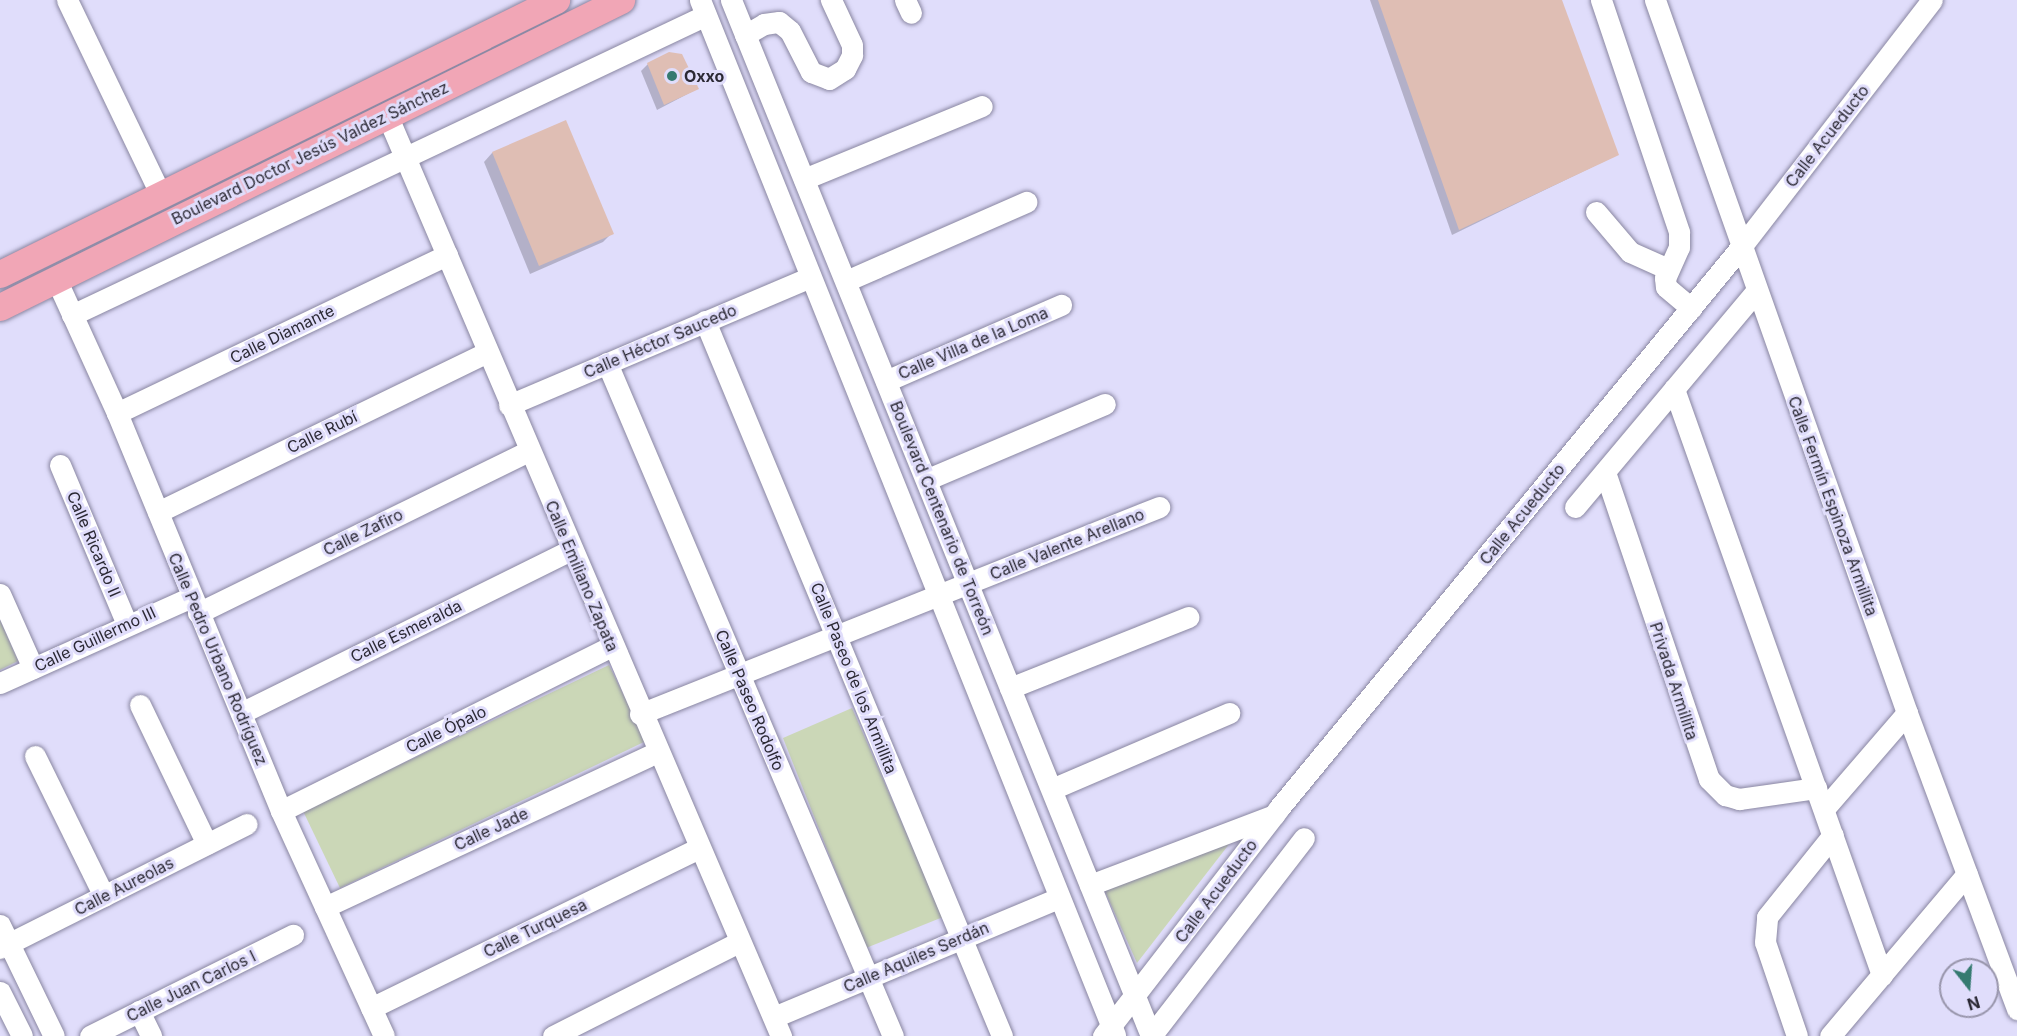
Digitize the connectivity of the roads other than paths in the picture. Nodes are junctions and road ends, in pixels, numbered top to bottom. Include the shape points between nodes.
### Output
1 (67, 0) edge
2 (556, 0) edge
3 (621, 0) edge
4 (731, 0) edge
5 (831, 0) edge
6 (1601, 0) edge
7 (1655, 0) edge
8 (1932, 0) edge
9 (703, 8) edge
10 (745, 34) junction
11 (982, 106) dead end
12 (387, 115) junction
13 (404, 156) junction
14 (804, 179) junction
15 (161, 195) junction
16 (1026, 202) dead end
17 (1596, 212) dead end
18 (1741, 247) junction
19 (447, 255) junction
20 (1668, 269) junction
21 (0, 274) edge
22 (810, 277) junction
23 (56, 279) junction
24 (846, 281) junction
25 (1756, 291) junction
26 (1061, 305) dead end
27 (0, 307) edge
28 (1691, 308) junction
29 (72, 315) junction
30 (705, 321) junction
31 (487, 352) junction
32 (607, 363) junction
33 (886, 381) junction
34 (1674, 389) junction
35 (1105, 404) dead end
36 (509, 405) junction
37 (117, 413) junction
38 (529, 451) junction
39 (60, 465) dead end
40 (1605, 472) junction
41 (928, 479) junction
42 (1158, 507) dead end
43 (1575, 507) dead end
44 (158, 512) junction
45 (571, 550) junction
46 (955, 588) junction
47 (0, 594) edge
48 (195, 605) junction
49 (1188, 617) dead end
50 (127, 624) junction
51 (836, 633) junction
52 (612, 646) junction
53 (33, 668) junction
54 (738, 672) junction
55 (0, 683) edge
56 (1010, 688) junction
57 (140, 705) dead end
58 (241, 713) junction
59 (1229, 713) dead end
60 (1907, 713) junction
61 (640, 714) junction
62 (657, 752) junction
63 (35, 756) dead end
64 (1049, 783) junction
65 (1816, 788) junction
66 (1824, 809) junction
67 (281, 811) junction
68 (1274, 815) junction
69 (247, 824) dead end
70 (1833, 835) junction
71 (1304, 838) dead end
72 (207, 844) junction
73 (699, 848) junction
74 (1967, 874) junction
75 (1090, 885) junction
76 (104, 896) junction
77 (1058, 897) junction
78 (325, 907) junction
79 (293, 935) dead end
80 (3, 939) edge
81 (960, 939) junction
82 (739, 942) junction
83 (1882, 975) junction
84 (868, 977) junction
85 (0, 992) edge
86 (1134, 998) junction
87 (371, 1008) junction
88 (2017, 1009) edge
89 (139, 1011) junction
90 (777, 1027) edge
91 (1110, 1033) edge
92 (22, 1036) edge
93 (54, 1036) edge
94 (90, 1036) edge
95 (151, 1036) edge
96 (384, 1036) edge
97 (553, 1036) edge
98 (893, 1036) edge
99 (1002, 1036) edge
100 (1151, 1036) edge
101 (1797, 1036) edge
102 (1830, 1036) edge

1 - 15 street
2 - 15 main road, Boulevard Doctor Jesús Valdez Sánchez
3 - 12 main road, Boulevard Doctor Jesús Valdez Sánchez
4 - 10 street, Boulevard Centenario de Torreón
5 - 10 street via 852,45 852,55 845,69 829,79 812,72 790,31 779,22
6 - 20 street via 1679,232 1679,247
7 - 18 street, Calle Fermín Espinoza Armillita
8 - 18 street, Calle Acueducto
9 - 13 street
9 - 22 street, Boulevard Centenario de Torreón
10 - 14 street, Boulevard Centenario de Torreón
11 - 14 street
12 - 13 street, Calle Emiliano Zapata
12 - 23 main road, Boulevard Doctor Jesús Valdez Sánchez
13 - 19 street, Calle Emiliano Zapata
13 - 29 street
14 - 24 street, Boulevard Centenario de Torreón
15 - 21 main road, Boulevard Doctor Jesús Valdez Sánchez
16 - 24 street
17 - 20 street via 1630,252
18 - 25 street, Calle Fermín Espinoza Armillita
18 - 28 street, Calle Acueducto
19 - 31 street, Calle Emiliano Zapata
19 - 37 street, Calle Diamante
20 - 28 street via 1666,287
22 - 30 street, Calle Héctor Saucedo
22 - 46 street, Boulevard Centenario de Torreón
23 - 27 main road, Boulevard Doctor Jesús Valdez Sánchez
23 - 29 street, Calle Pedro Urbano Rodríguez
24 - 33 street, Boulevard Centenario de Torreón
25 - 34 street
25 - 60 street, Calle Fermín Espinoza Armillita
26 - 33 street, Calle Villa de la Loma
28 - 68 street, Calle Acueducto
29 - 37 street, Calle Pedro Urbano Rodríguez
30 - 32 street, Calle Héctor Saucedo
30 - 51 street, Calle Paseo de los Armillita
31 - 36 street, Calle Emiliano Zapata
31 - 44 street, Calle Rubí
32 - 36 street, Calle Héctor Saucedo
32 - 54 street, Calle Paseo Rodolfo
33 - 41 street, Boulevard Centenario de Torreón
34 - 40 street
34 - 65 street
35 - 41 street
36 - 38 street, Calle Emiliano Zapata
37 - 44 street, Calle Pedro Urbano Rodríguez
38 - 45 street, Calle Emiliano Zapata
38 - 48 street, Calle Zafiro
39 - 50 street, Calle Ricardo II
40 - 43 street
40 - 65 street, Privada Armillita via 1709,779 1725,795 1739,799
41 - 46 street, Boulevard Centenario de Torreón
42 - 46 street, Calle Valente Arellano
44 - 48 street, Calle Pedro Urbano Rodríguez
45 - 52 street, Calle Emiliano Zapata
45 - 58 street, Calle Esmeralda
46 - 51 street, Calle Valente Arellano
46 - 56 street, Boulevard Centenario de Torreón
46 - 64 street via 1033,774
46 - 77 street, Boulevard Centenario de Torreón
47 - 53 street
48 - 50 street, Calle Guillermo III
48 - 58 street, Calle Pedro Urbano Rodríguez
49 - 56 street
50 - 53 street, Calle Guillermo III
51 - 54 street, Calle Valente Arellano
51 - 81 street, Calle Paseo de los Armillita
52 - 61 street, Calle Emiliano Zapata
52 - 67 street, Calle Ópalo
53 - 55 street, Calle Guillermo III
54 - 61 street, Calle Valente Arellano
54 - 84 street, Calle Paseo Rodolfo
56 - 64 street, Boulevard Centenario de Torreón
57 - 72 street
58 - 67 street, Calle Pedro Urbano Rodríguez
59 - 64 street
60 - 66 street
60 - 74 street, Calle Fermín Espinoza Armillita
61 - 62 street, Calle Emiliano Zapata
62 - 73 street, Calle Emiliano Zapata
62 - 78 street, Calle Jade
63 - 76 street
64 - 75 street, Boulevard Centenario de Torreón
65 - 66 street
66 - 70 street
67 - 78 street, Calle Pedro Urbano Rodríguez
68 - 75 street
68 - 86 street, Calle Acueducto
69 - 72 street, Calle Aureolas
70 - 83 street
70 - 101 street via 1767,917 1766,949
71 - 100 street
72 - 76 street, Calle Aureolas
73 - 82 street, Calle Emiliano Zapata
73 - 87 street, Calle Turquesa
74 - 83 street
74 - 88 street, Calle Fermín Espinoza Armillita
75 - 86 street, Boulevard Centenario de Torreón
76 - 80 street, Calle Aureolas
77 - 81 street, Calle Aquiles Serdán
77 - 91 street, Boulevard Centenario de Torreón
78 - 87 street, Calle Pedro Urbano Rodríguez
79 - 89 street, Calle Juan Carlos I
80 - 93 street
81 - 84 street, Calle Aquiles Serdán
81 - 99 street, Calle Paseo de los Armillita
82 - 90 street, Calle Emiliano Zapata
82 - 97 street
83 - 102 street
84 - 90 street, Calle Aquiles Serdán
84 - 98 street, Calle Paseo Rodolfo
85 - 92 street
86 - 91 street, Calle Acueducto
86 - 100 street, Boulevard Centenario de Torreón
87 - 96 street, Calle Pedro Urbano Rodríguez
89 - 94 street, Calle Juan Carlos I
89 - 95 street

